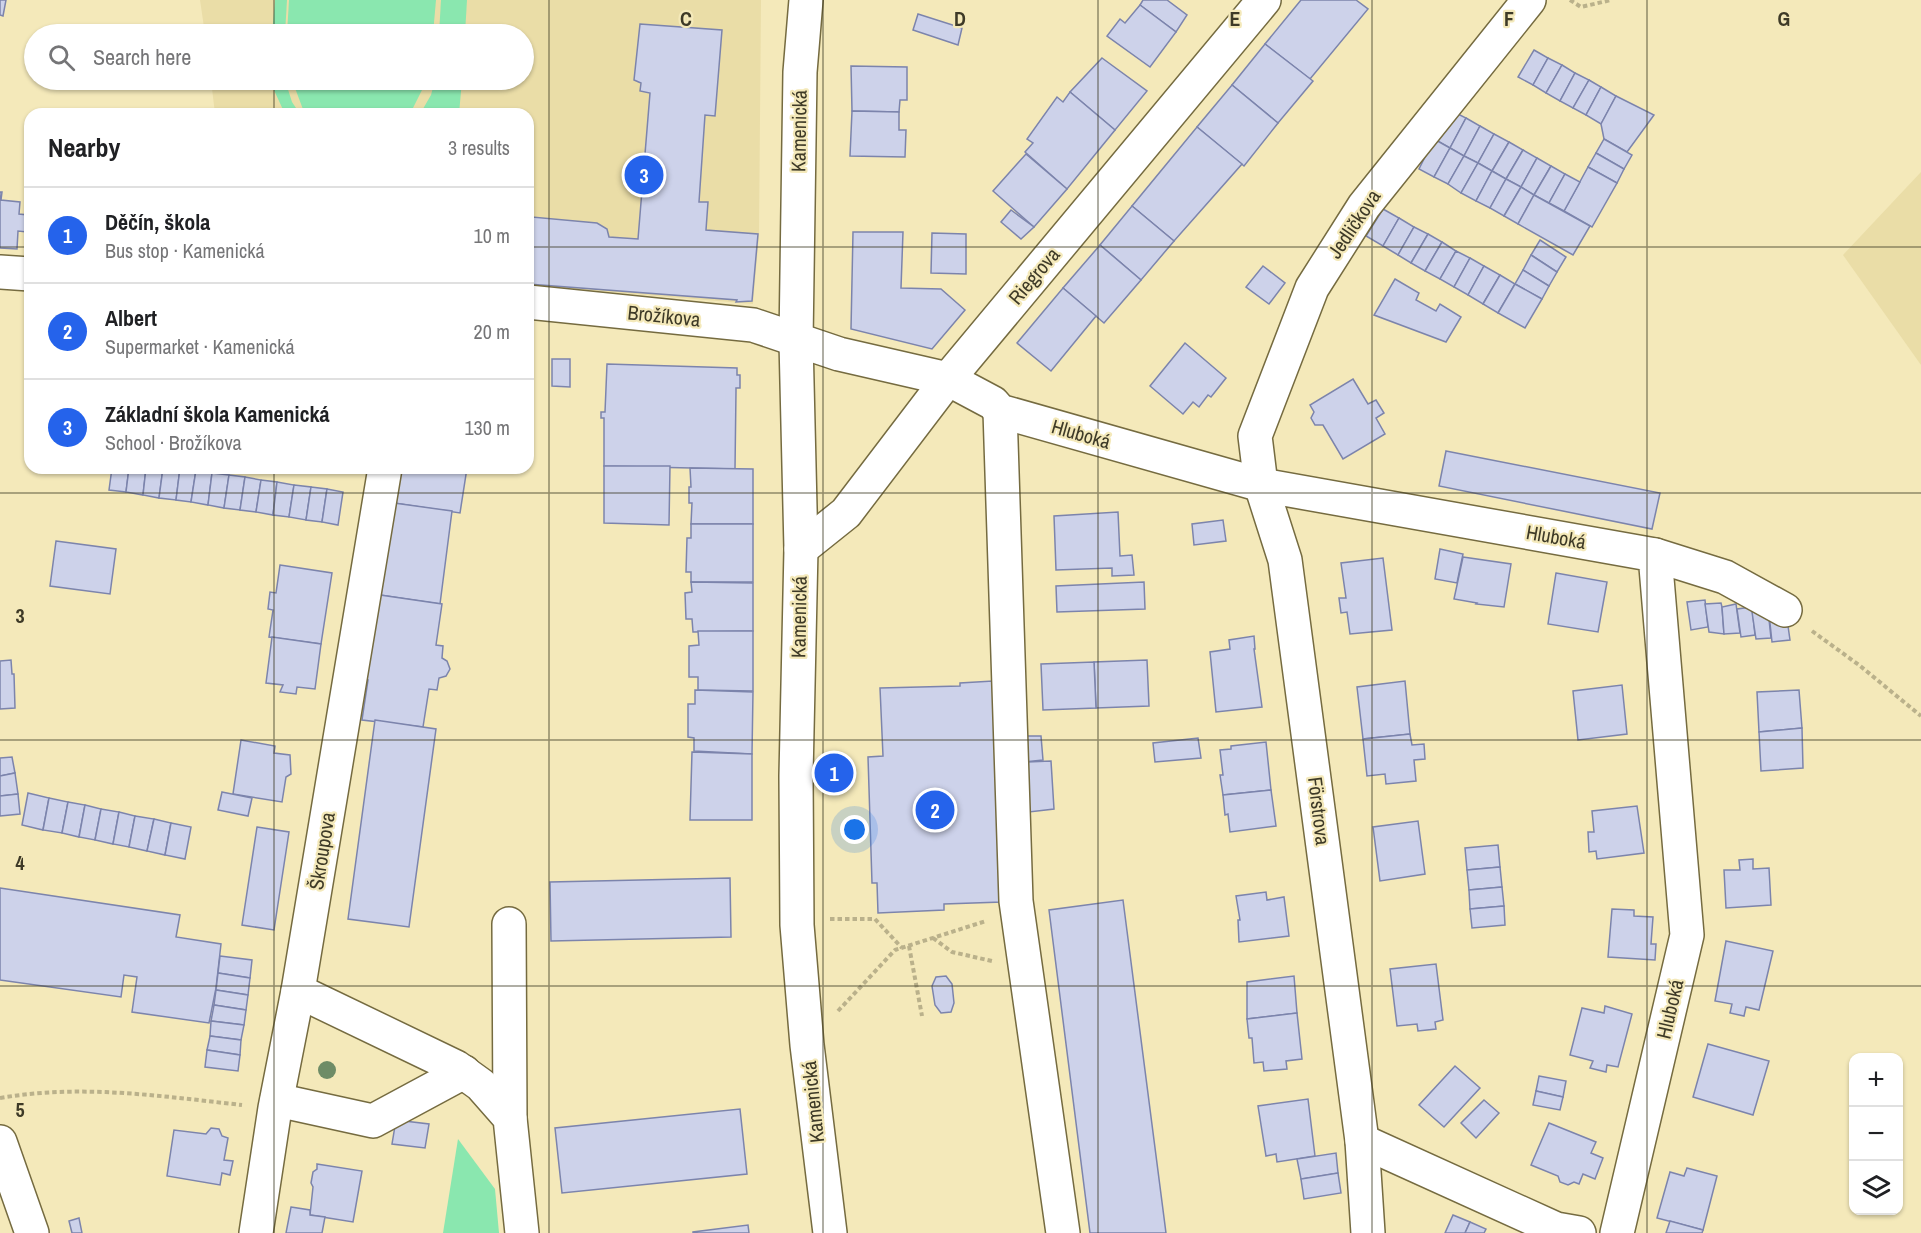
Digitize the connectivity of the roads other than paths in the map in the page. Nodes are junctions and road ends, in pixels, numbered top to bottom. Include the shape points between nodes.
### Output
1 (806, 0) edge
2 (1264, 0) edge
3 (1529, 0) edge
4 (0, 272) edge
5 (24, 274) edge
6 (534, 303) edge
7 (796, 341) junction
8 (948, 379) junction
9 (1000, 411) junction
10 (384, 474) edge
11 (1262, 485) junction
12 (801, 549) junction
13 (1655, 555) junction
14 (1785, 610) road end
15 (509, 924) dead end
16 (298, 992) junction
17 (464, 1072) junction
18 (276, 1104) junction
19 (510, 1118) junction
20 (1362, 1141) junction
21 (0, 1142) edge
22 (32, 1233) edge
23 (256, 1233) edge
24 (522, 1233) edge
25 (830, 1233) edge
26 (1063, 1233) edge
27 (1368, 1233) edge
28 (1579, 1233) edge
29 (1617, 1233) edge

1 - 7 street, Kamenická via 800,72
2 - 8 street, Riegrova
3 - 11 street, Jedličkova via 1364,206 1312,288 1255,436
4 - 5 street
6 - 7 street, Brožíkova via 753,325
7 - 8 street, Hluboká
7 - 12 street, Kamenická
8 - 9 street, Hluboká via 993,403
8 - 12 street, Riegrova via 846,513
9 - 11 street, Hluboká
9 - 26 street via 1018,911
10 - 16 street, Škroupova
11 - 13 street, Hluboká
11 - 20 street, Förstrova via 1286,560
12 - 25 street, Kamenická via 796,919
13 - 14 street via 1725,577
13 - 29 street, Hluboká via 1687,935
15 - 19 street
16 - 17 street
16 - 18 street, Škroupova
17 - 18 street via 373,1121
17 - 19 street via 481,1084
18 - 23 street, Škroupova
19 - 24 street
20 - 27 street, Förstrova
20 - 28 street via 1556,1229
21 - 22 street

